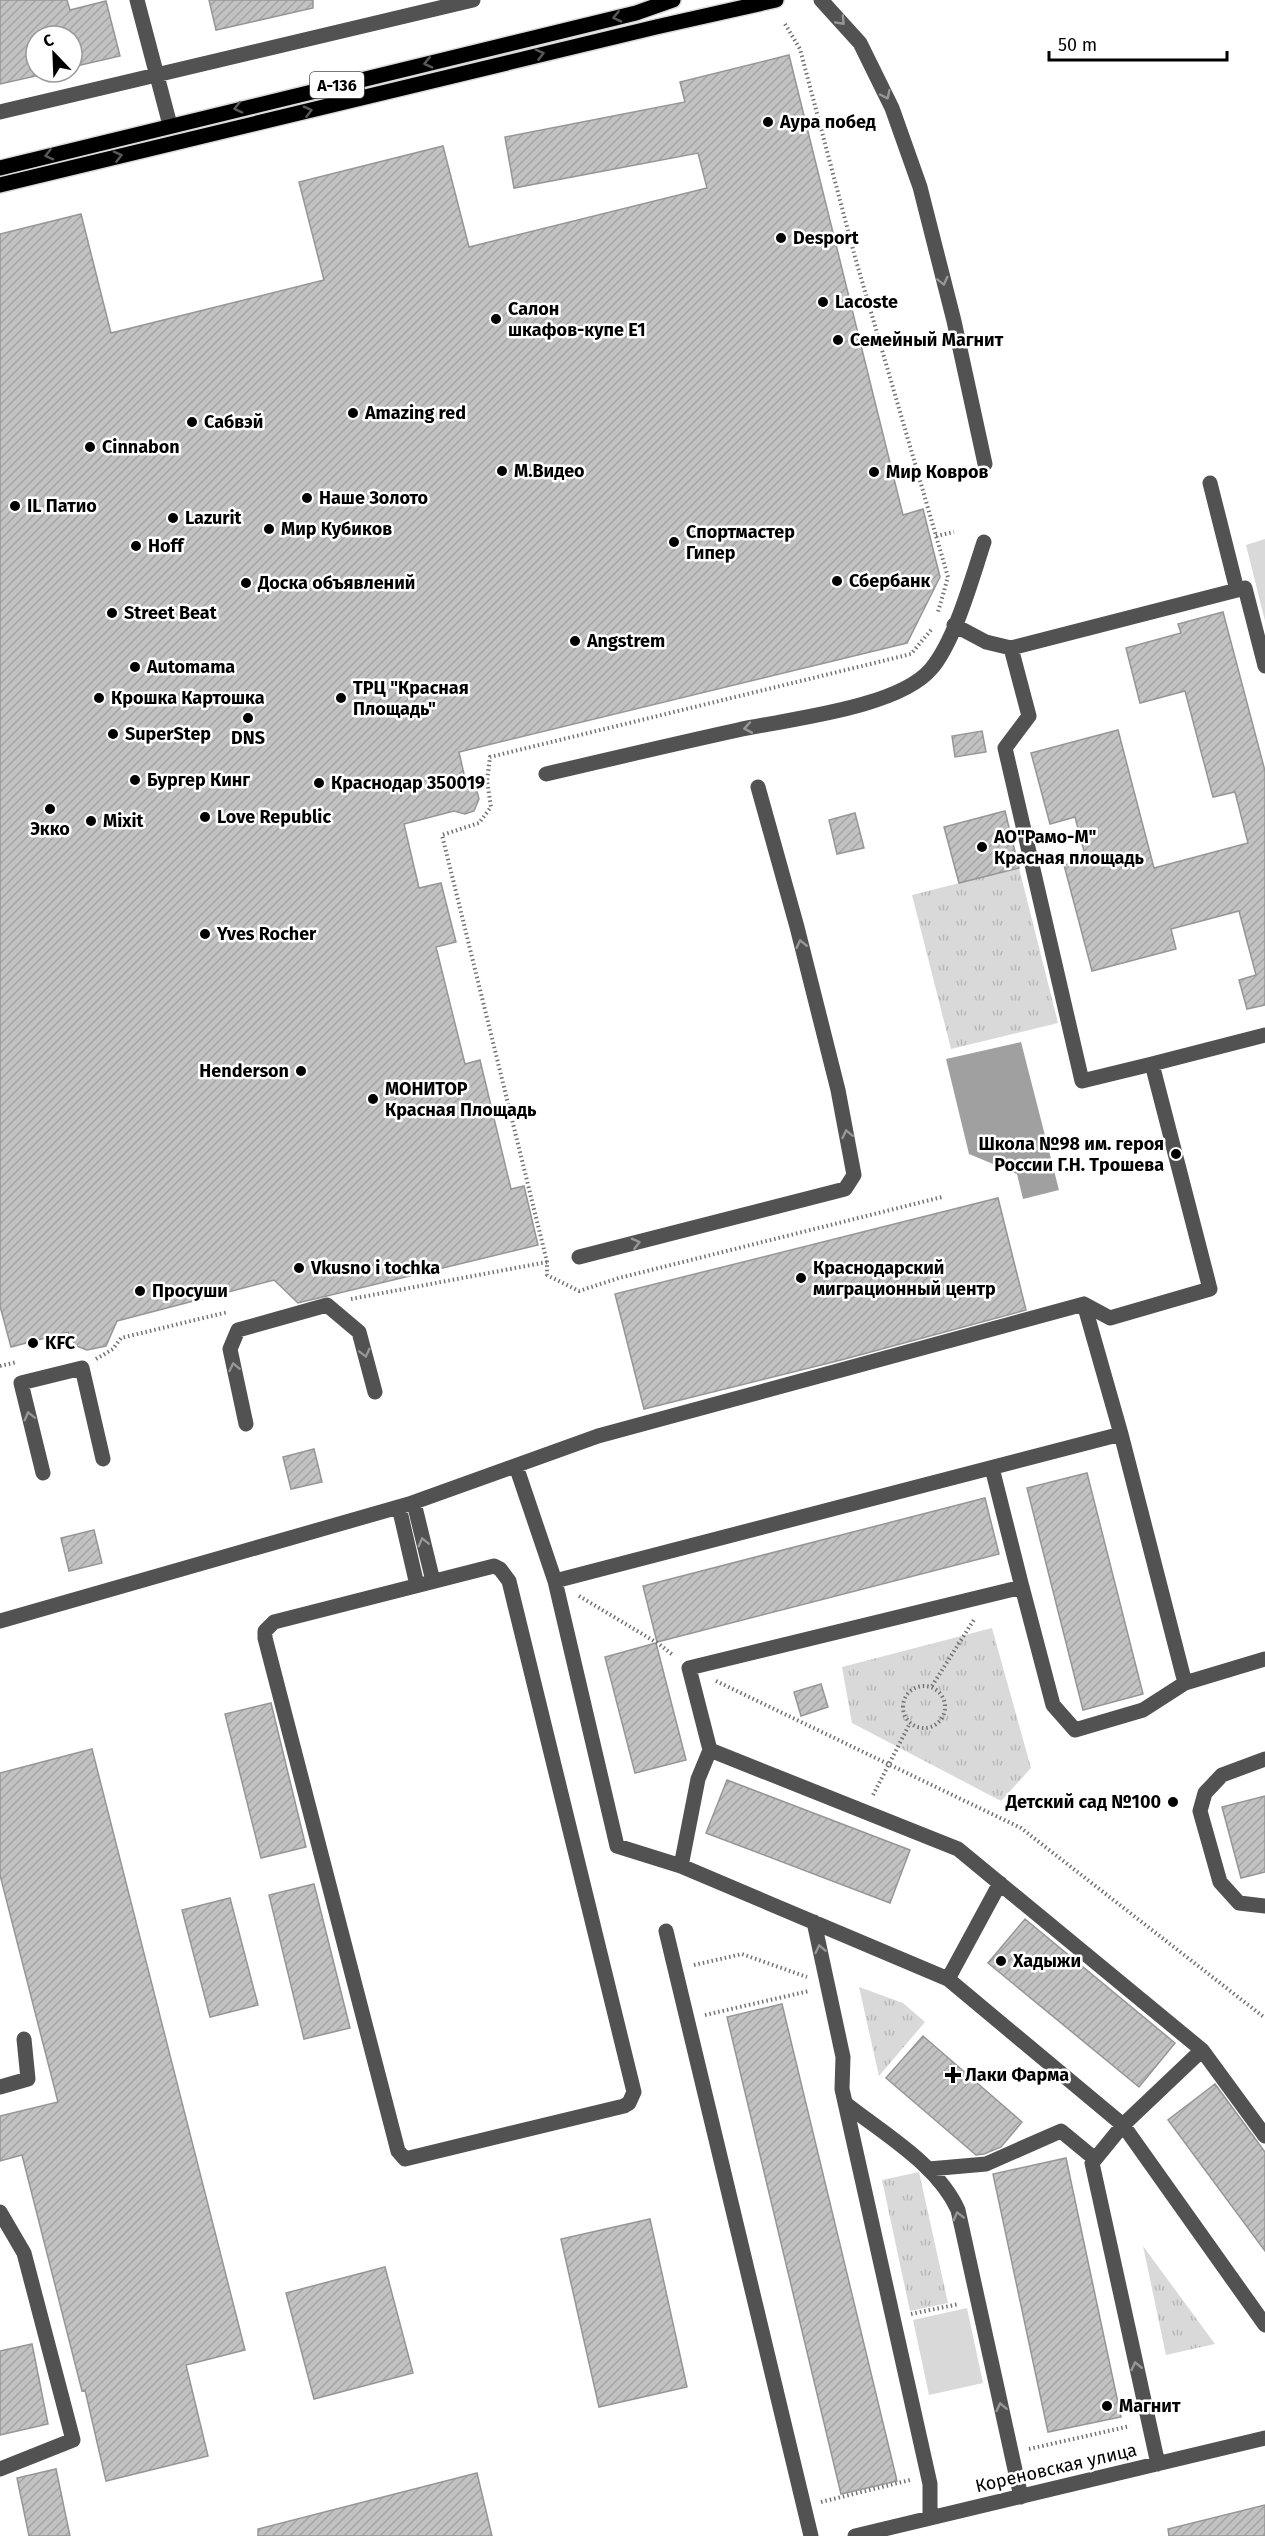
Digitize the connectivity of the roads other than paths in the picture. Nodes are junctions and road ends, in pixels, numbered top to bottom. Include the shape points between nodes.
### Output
1 (137, 0) edge
2 (473, 0) edge
3 (673, 0) edge
4 (738, 0) edge
5 (776, 0) edge
6 (821, 0) edge
7 (656, 27) junction
8 (156, 75) junction
9 (0, 112) edge
10 (170, 125) junction
11 (0, 168) edge
12 (0, 185) edge
13 (985, 464) dead end
14 (1210, 483) dead end
15 (984, 542) dead end
16 (1238, 590) junction
17 (954, 625) junction
18 (1011, 648) junction
19 (1265, 666) edge
20 (546, 774) dead end
21 (758, 787) dead end
22 (1265, 1035) edge
23 (1152, 1064) junction
24 (579, 1257) dead end
25 (1084, 1304) junction
26 (375, 1392) dead end
27 (246, 1424) dead end
28 (1121, 1434) junction
29 (103, 1458) dead end
30 (516, 1466) junction
31 (992, 1468) junction
32 (43, 1473) dead end
33 (406, 1505) junction
34 (433, 1581) junction
35 (555, 1581) junction
36 (417, 1585) junction
37 (1022, 1587) junction
38 (0, 1621) edge
39 (1264, 1663) edge
40 (1185, 1683) junction
41 (710, 1750) junction
42 (1265, 1759) edge
43 (681, 1866) junction
44 (1000, 1883) junction
45 (1265, 1906) edge
46 (814, 1922) junction
47 (666, 1931) dead end
48 (948, 1979) junction
49 (24, 2039) dead end
50 (1202, 2050) junction
51 (0, 2087) edge
52 (846, 2104) junction
53 (1123, 2125) junction
54 (1265, 2136) edge
55 (1095, 2159) junction
56 (929, 2169) junction
57 (0, 2212) edge
58 (1263, 2319) edge
59 (1265, 2438) edge
60 (1158, 2464) junction
61 (0, 2469) edge
62 (1021, 2497) junction
63 (930, 2518) junction
64 (811, 2536) edge
65 (855, 2536) edge

1 - 8 street
2 - 8 street
3 -> 10 main road, А-136 via 636,13
4 - 7 main road, А-136
5 - 7 main road, А-136
6 -> 13 street via 860,43 892,108 920,187
12 -> 7 main road, А-136
8 - 9 street
8 - 10 street
10 -> 11 main road, А-136
14 - 16 street
15 - 17 street
16 - 18 street
16 - 19 street via 1245,588
17 - 18 street via 986,642
17 -> 20 street via 931,668 917,682 889,695 806,718
18 - 23 street via 1029,716 1005,748 1082,1081
24 -> 21 street via 845,1189 854,1175 833,1068
22 - 23 street
23 - 25 street via 1210,1289 1110,1318
25 - 28 street
25 - 30 street via 598,1436
27 -> 26 street via 230,1349 238,1330 327,1305 359,1332
28 - 31 street
28 - 40 street
32 -> 29 street via 21,1383 82,1368
30 - 33 street
30 - 35 street
31 - 35 street
31 - 37 street
34 -> 33 street
33 - 36 street
33 - 38 street
34 - 36 street
34 - 36 street via 494,1566 508,1581 634,2092 624,2106 405,2159 398,2151 389,2119 265,1630 274,1622
35 - 43 street via 617,1846
37 - 40 street via 1053,1705 1075,1730 1143,1710
37 - 41 street via 689,1668
39 - 40 street
41 - 43 street via 698,1779
41 - 44 street via 958,1849
42 - 45 street via 1222,1775 1205,1792 1200,1811 1220,1882 1239,1903
43 - 46 street
44 - 48 street
44 - 50 street
46 - 48 street
52 -> 46 street via 842,2089 843,2057
47 - 64 street
48 - 53 street
49 - 51 street via 28,2079
50 - 53 street
50 - 54 street
52 - 56 street
52 - 63 street via 929,2480
53 - 55 street
53 - 58 street
55 - 56 street via 1061,2131 986,2164
60 -> 55 street via 1092,2167
62 -> 56 street via 958,2210 947,2189
57 - 61 street via 24,2253 73,2440
59 - 60 street, Кореновская улица
60 - 62 street, Кореновская улица
62 - 63 street, Кореновская улица
63 - 65 street, Кореновская улица

